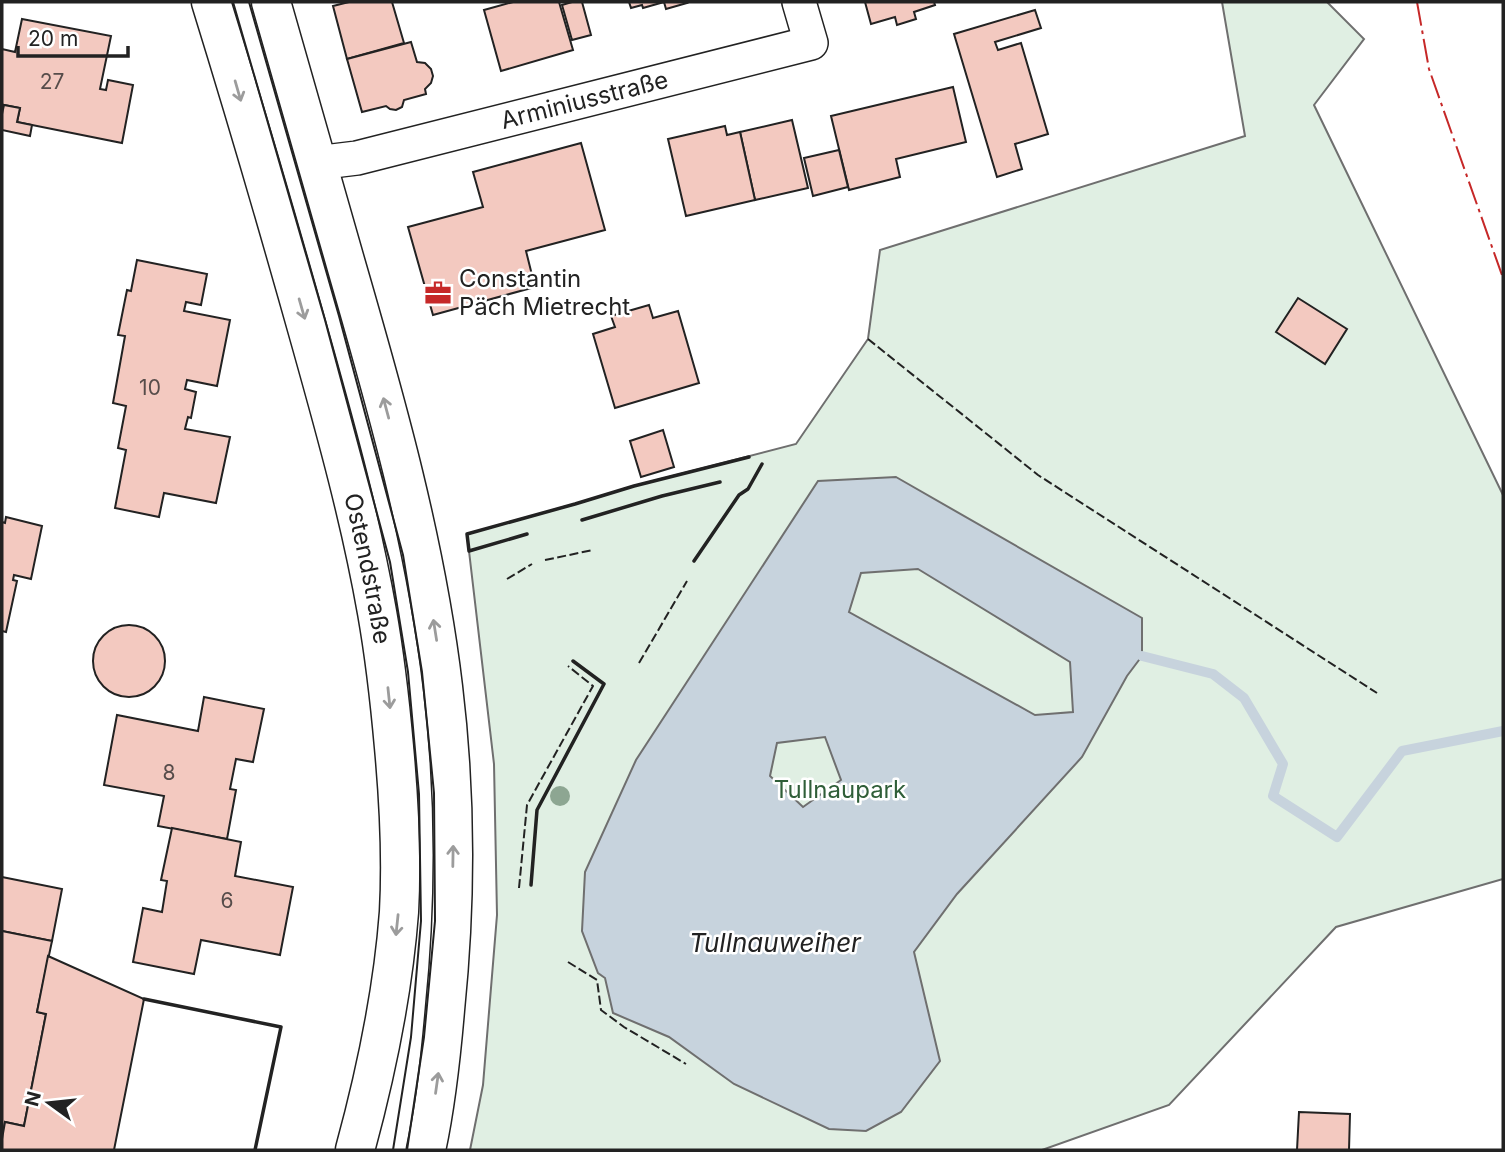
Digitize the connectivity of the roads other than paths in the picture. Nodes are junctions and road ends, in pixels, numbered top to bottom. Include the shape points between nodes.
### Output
1 (211, 2) edge
2 (271, 2) edge
3 (799, 2) edge
4 (316, 163) junction
5 (355, 1150) edge
6 (426, 1150) edge

1 -> 5 main road, Ostendstraße via 343,460 388,681 398,793 399,912 379,1049
2 - 4 main road
3 - 4 street, Arminiusstraße via 811,43 357,158
6 -> 4 main road via 440,1062 452,923 453,804 443,688 407,488

